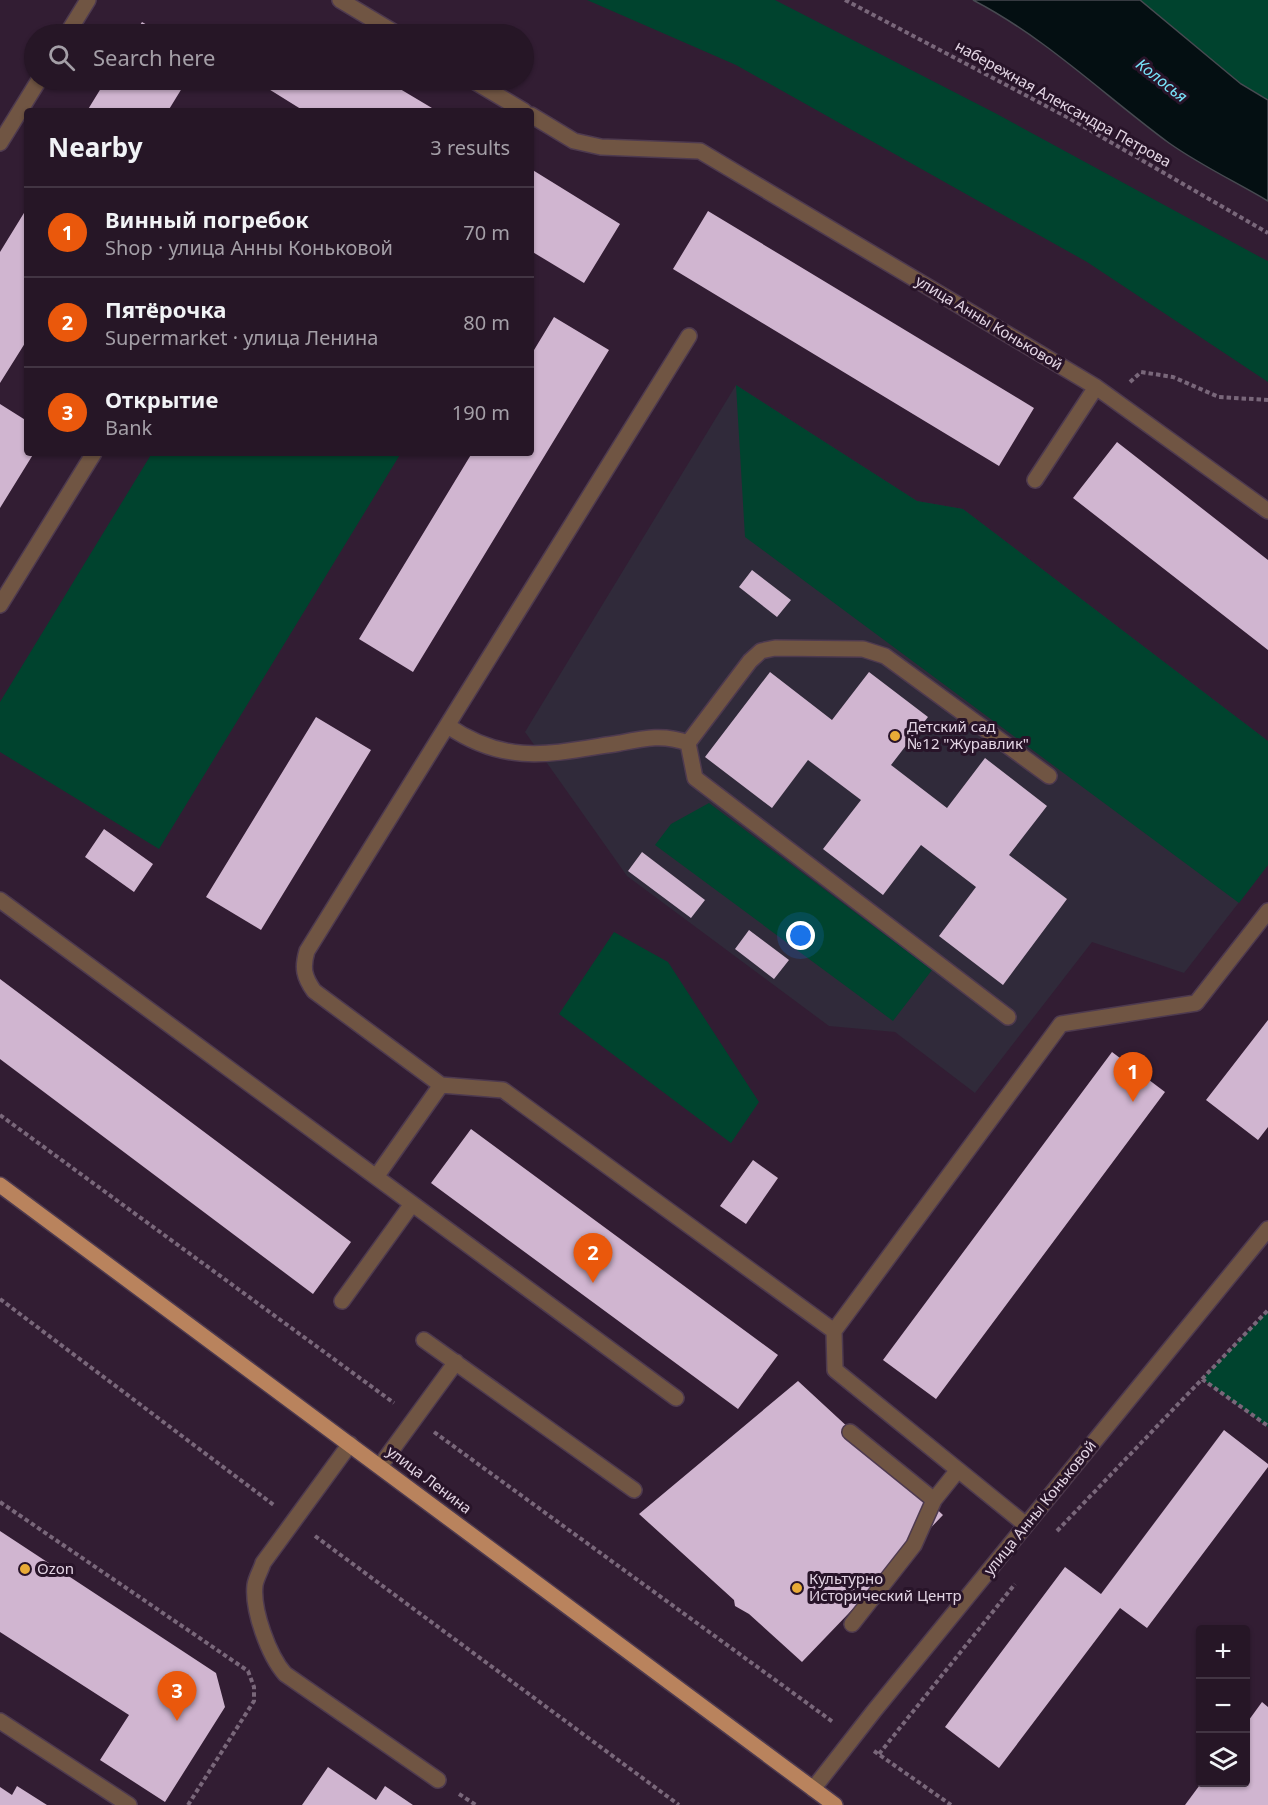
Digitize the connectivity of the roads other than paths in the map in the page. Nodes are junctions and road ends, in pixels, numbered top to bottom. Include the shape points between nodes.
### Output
1 (88, 0) edge
2 (340, 0) edge
3 (73, 24) edge
4 (380, 24) edge
5 (31, 90) edge
6 (489, 90) edge
7 (519, 108) edge
8 (534, 117) edge
9 (6, 119) edge
10 (0, 143) edge
11 (689, 336) dead end
12 (1096, 387) junction
13 (92, 456) edge
14 (1035, 480) dead end
15 (1268, 511) edge
16 (0, 605) edge
17 (448, 726) junction
18 (688, 743) junction
19 (1049, 777) dead end
20 (0, 900) edge
21 (1268, 911) edge
22 (1008, 1017) dead end
23 (441, 1085) junction
24 (376, 1177) junction
25 (0, 1185) edge
26 (412, 1204) junction
27 (1268, 1229) edge
28 (342, 1301) dead end
29 (834, 1331) junction
30 (424, 1340) dead end
31 (456, 1362) junction
32 (676, 1398) dead end
33 (850, 1432) dead end
34 (350, 1444) junction
35 (380, 1466) junction
36 (958, 1470) junction
37 (634, 1490) dead end
38 (934, 1500) junction
39 (1026, 1525) junction
40 (852, 1624) dead end
41 (0, 1721) edge
42 (438, 1780) dead end
43 (813, 1789) junction
44 (129, 1805) edge
45 (835, 1805) edge

1 - 3 street
2 - 4 street
5 - 9 street
6 - 7 street
8 - 12 street, улица Анны Коньковой via 574,141 601,147 700,151
9 - 10 street
11 - 17 street
12 - 14 street
12 - 15 street, улица Анны Коньковой
13 - 16 street
17 - 18 street via 462,736 514,754 543,755 660,736
17 - 23 street via 307,951 303,964 305,979 314,991
18 - 19 street via 761,651 863,649 885,656
18 - 22 street via 695,778
20 - 24 street
21 - 29 street via 1196,1003 1061,1024
23 - 24 street
23 - 29 street via 503,1090
24 - 26 street
25 - 34 main road, улица Ленина
26 - 28 street
26 - 32 street
27 - 39 street, улица Анны Коньковой
29 - 36 street via 836,1370
30 - 31 street
31 - 35 street
31 - 37 street
33 - 38 street
34 - 35 main road, улица Ленина
34 - 42 street via 264,1563 255,1583 255,1602 274,1661 285,1674
35 - 43 main road, улица Ленина
36 - 38 street
36 - 39 street
38 - 40 street via 914,1545
39 - 43 street, улица Анны Коньковой
41 - 44 street
43 - 45 main road, улица Ленина

